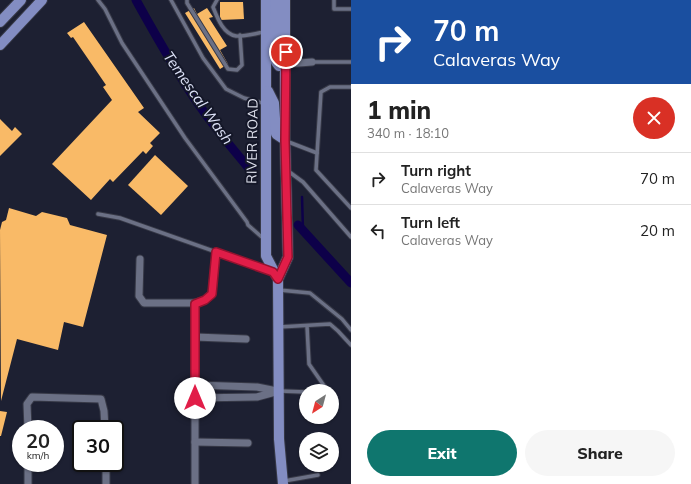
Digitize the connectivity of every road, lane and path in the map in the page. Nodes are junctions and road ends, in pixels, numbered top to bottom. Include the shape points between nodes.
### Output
1 (21, 0) edge
2 (42, 0) edge
3 (98, 0) edge
4 (170, 0) edge
5 (187, 0) edge
6 (217, 0) edge
7 (266, 0) edge
8 (275, 0) edge
9 (285, 0) edge
10 (334, 0) edge
11 (351, 9) edge
12 (0, 22) edge
13 (266, 32) junction
14 (240, 35) junction
15 (0, 45) edge
16 (312, 62) joint
17 (351, 62) edge
18 (286, 64) junction
19 (351, 87) edge
20 (267, 88) junction
21 (267, 105) junction
22 (285, 140) junction
23 (317, 153) junction
24 (286, 169) junction
25 (351, 208) edge
26 (98, 214) dead end
27 (351, 237) edge
28 (266, 239) junction
29 (216, 252) junction
30 (140, 259) dead end
31 (215, 262) joint
32 (275, 276) junction
33 (278, 290) junction
34 (195, 304) junction
35 (307, 326) junction
36 (278, 327) junction
37 (351, 330) edge
38 (195, 337) junction
39 (246, 339) dead end
40 (351, 346) edge
41 (323, 384) edge
42 (195, 385) junction
43 (279, 391) junction
44 (299, 392) edge
45 (195, 398) junction
46 (28, 420) edge
47 (104, 420) edge
48 (195, 442) junction
49 (248, 443) dead end
50 (28, 472) edge
51 (106, 472) edge
52 (318, 475) dead end
53 (283, 482) edge
54 (28, 484) edge
55 (106, 484) edge
56 (195, 484) edge

1 - 12 main road
2 - 15 main road
3 - 28 lane via 122,43 185,138 248,225
4 - 21 lane via 203,58 226,89
5 - 14 lane via 228,69 232,71 242,65
6 - 14 lane via 213,7 220,23 236,36
7 - 13 main road, RIVER ROAD
8 - 18 main road via 276,62 279,66
9 - 18 main road, RIVER ROAD
10 - 11 lane via 334,9
13 - 14 lane
13 - 20 main road, RIVER ROAD
16 - 17 lane
16 - 18 street
18 - 22 main road, RIVER ROAD
19 - 23 lane via 330,87 321,92
20 - 21 main road, RIVER ROAD
20 - 22 main road via 274,104 276,134
21 - 28 main road, RIVER ROAD
22 - 23 lane
22 - 24 main road, RIVER ROAD
23 - 25 lane via 316,170
24 - 27 lane via 304,182
24 - 32 main road, RIVER ROAD via 288,257
26 - 29 lane via 120,218
28 - 32 main road, RIVER ROAD via 266,256
29 - 31 lane
29 - 32 lane
30 - 34 street via 139,296 144,303
31 - 34 street via 212,294
32 - 33 main road, RIVER ROAD
33 - 36 main road, RIVER ROAD
33 - 37 lane via 310,293 342,319
34 - 38 street
35 - 36 lane
35 - 40 lane via 330,324
35 - 41 lane via 309,364
36 - 43 main road, RIVER ROAD
38 - 39 street
38 - 42 street
42 - 43 street via 257,387
42 - 45 street
43 - 44 lane
43 - 45 street via 257,397
43 - 53 main road, RIVER ROAD via 279,439
45 - 48 street
46 - 47 street via 28,404 32,397 101,399
48 - 49 street
48 - 56 street
50 - 54 street
51 - 55 street
52 - 53 lane

